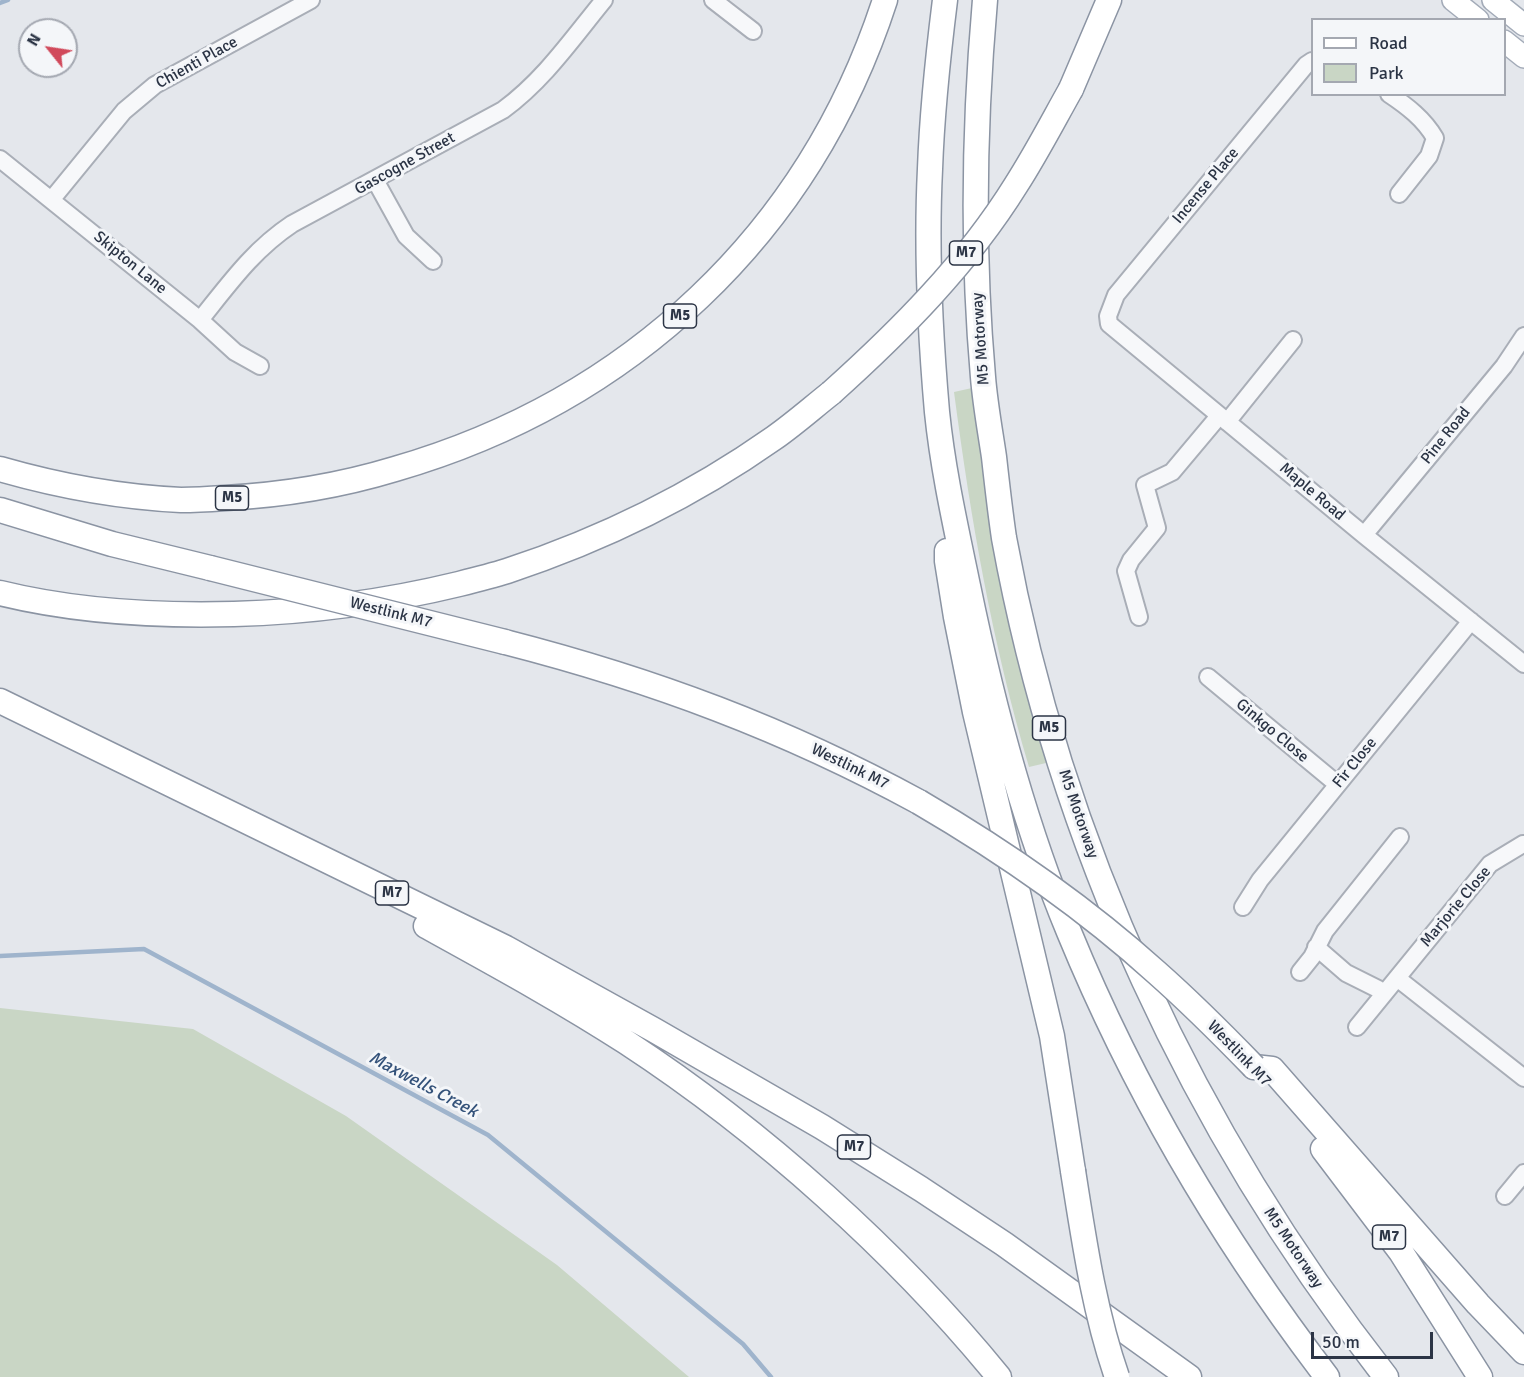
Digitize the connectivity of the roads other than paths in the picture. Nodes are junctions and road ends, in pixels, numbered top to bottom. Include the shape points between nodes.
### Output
1 (311, 0) edge
2 (604, 0) edge
3 (713, 0) edge
4 (885, 0) edge
5 (945, 0) edge
6 (985, 0) edge
7 (1109, 0) edge
8 (1453, 0) edge
9 (1493, 0) edge
10 (1476, 18) edge
11 (1524, 25) edge
12 (753, 32) dead end
13 (1506, 43) edge
14 (1524, 57) edge
15 (1311, 62) edge
16 (1392, 96) edge
17 (0, 159) edge
18 (375, 180) junction
19 (1399, 194) dead end
20 (52, 199) junction
21 (433, 261) dead end
22 (1108, 316) joint
23 (200, 320) junction
24 (1524, 336) edge
25 (1293, 340) dead end
26 (260, 366) dead end
27 (1223, 419) junction
28 (0, 469) edge
29 (947, 488) junction
30 (0, 510) edge
31 (1364, 535) junction
32 (0, 593) edge
33 (1139, 616) dead end
34 (1471, 621) junction
35 (1524, 663) edge
36 (1208, 677) dead end
37 (0, 700) edge
38 (161, 780) junction
39 (1337, 784) junction
40 (1400, 837) dead end
41 (1522, 844) dead end
42 (1243, 907) dead end
43 (1316, 947) junction
44 (1300, 972) dead end
45 (1397, 978) junction
46 (1384, 994) junction
47 (1357, 1027) dead end
48 (1524, 1078) edge
49 (1292, 1100) junction
50 (1524, 1173) edge
51 (1505, 1196) dead end
52 (1524, 1352) edge
53 (995, 1372) edge
54 (1117, 1377) edge
55 (1189, 1377) edge
56 (1327, 1377) edge
57 (1386, 1377) edge
58 (1480, 1377) edge

1 - 20 street, Chienti Place via 156,85 124,111
2 - 18 street, Gascogne Street via 521,96 503,110
3 - 12 street
4 - 28 highway, M5 via 837,113 793,187 750,243 721,277 663,331 586,385 533,415 427,460 368,477 273,496 183,500 103,493
5 - 29 highway via 930,159 928,236 937,412
6 - 57 highway, M5 Motorway / M5 via 976,213 983,380 1004,537 1053,741 1110,903 1179,1057 1262,1201 1316,1284
7 - 32 highway, M7, bridge via 1071,89 1016,186 927,301 831,393 775,437 656,509 505,572 417,594 331,607 185,616 86,609
8 - 10 main road
9 - 11 main road
13 - 14 main road
15 - 22 street, Incense Place via 1116,295
16 - 19 street via 1416,114 1435,138 1429,156
17 - 20 street, Skipton Lane
18 - 21 street via 406,236
18 - 23 street, Gascogne Street via 270,239
20 - 23 street, Skipton Lane
22 - 27 street, Maple Road via 1109,324
23 - 26 street, Skipton Lane via 235,352
24 - 31 street, Pine Road via 1504,366
25 - 27 street
27 - 31 street, Maple Road
27 - 33 street via 1172,472 1145,485 1158,528 1126,571
29 - 54 highway, bridge via 946,561 956,617 1052,1036 1097,1302
29 - 56 highway via 1005,742 1069,933 1163,1127 1220,1224 1289,1328
30 - 49 highway, Westlink M7, bridge via 112,544 591,665 696,699 825,754 920,802 1018,864 1110,932 1254,1067 1272,1069
31 - 34 street, Maple Road
34 - 35 street, Maple Road
34 - 39 street, Fir Close
36 - 39 street, Ginkgo Close
37 - 38 highway, M7
38 - 53 highway via 548,994 669,1072 828,1199 910,1276
38 - 55 highway, M7 via 506,948 822,1127 1004,1244
39 - 42 street, Fir Close
40 - 43 street via 1325,930
41 - 45 street, Marjorie Close via 1490,864
43 - 44 street
43 - 46 street via 1353,978
45 - 46 street, Marjorie Close
45 - 48 street
46 - 47 street, Marjorie Close
49 - 52 highway
49 - 58 highway, M7 via 1401,1252
50 - 51 street

